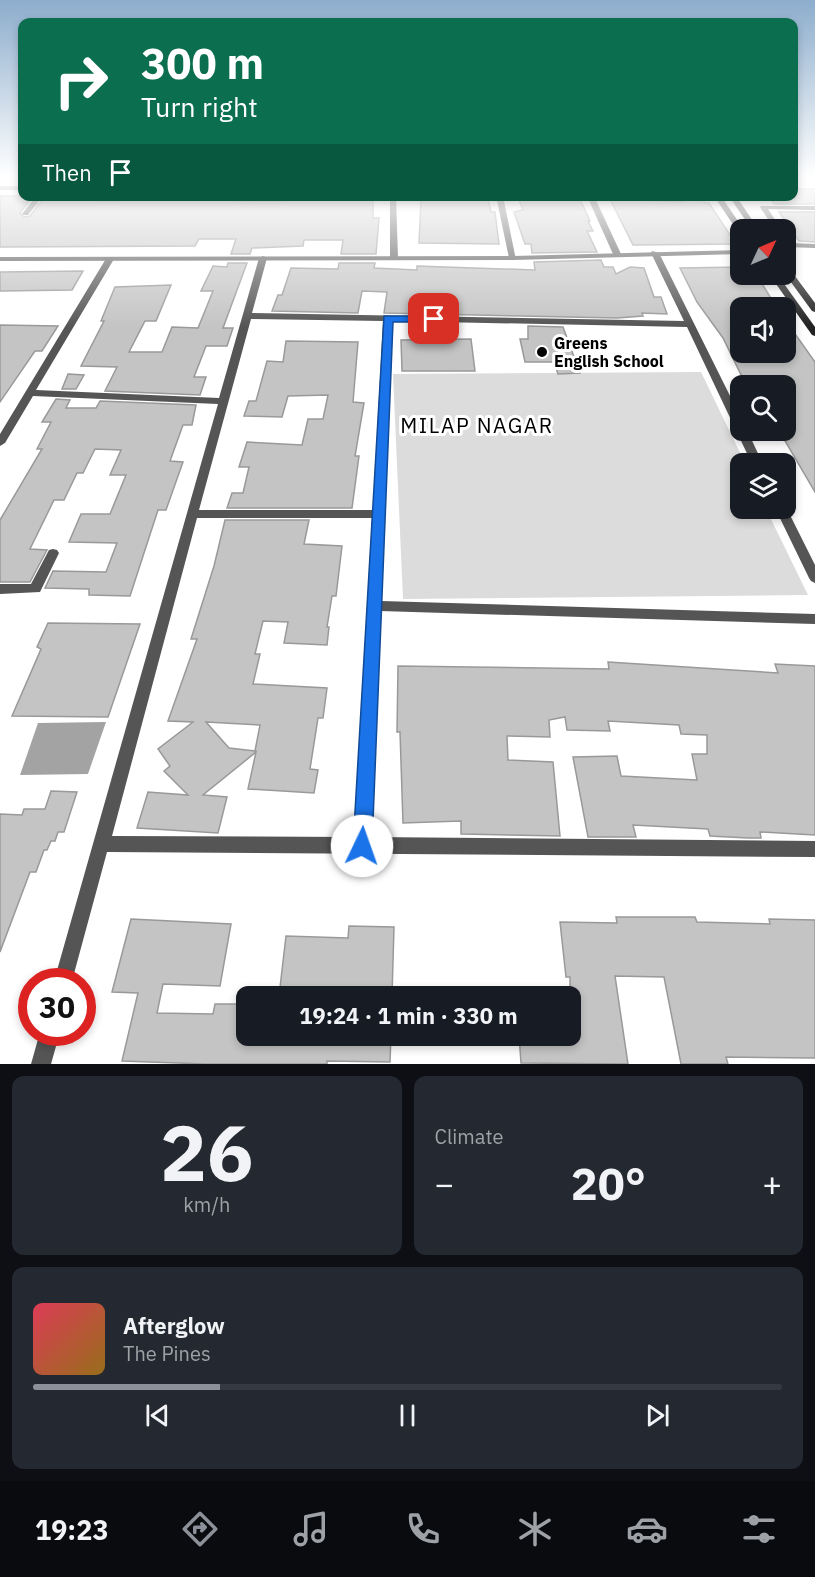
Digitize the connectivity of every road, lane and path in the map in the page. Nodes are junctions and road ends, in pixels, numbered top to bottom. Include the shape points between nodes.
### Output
1 (394, 228) edge
2 (506, 228) edge
3 (605, 228) edge
4 (796, 245) edge
5 (815, 246) edge
6 (730, 252) edge
7 (655, 253) junction
8 (617, 254) junction
9 (263, 258) junction
10 (394, 258) junction
11 (513, 258) junction
12 (0, 259) edge
13 (110, 259) junction
14 (796, 283) edge
15 (781, 285) edge
16 (815, 309) edge
17 (247, 316) junction
18 (388, 318) junction
19 (690, 324) junction
20 (815, 333) edge
21 (30, 393) junction
22 (223, 401) junction
23 (730, 405) edge
24 (0, 442) edge
25 (192, 514) junction
26 (378, 514) junction
27 (786, 519) edge
28 (53, 554) dead end
29 (815, 578) edge
30 (0, 589) edge
31 (374, 606) junction
32 (815, 619) edge
33 (101, 844) junction
34 (362, 846) junction
35 (815, 849) edge
36 (67, 968) edge
37 (46, 1046) edge
38 (41, 1064) edge

1 - 10 street
2 - 11 street
3 - 8 street
4 - 5 street
6 - 7 street
7 - 8 street
7 - 19 street
8 - 11 street
9 - 10 street
9 - 13 street
9 - 17 street
10 - 11 street
12 - 13 street
13 - 21 street
14 - 16 main road
15 - 20 main road
17 - 18 street
17 - 22 street
18 - 19 street
18 - 26 street
19 - 23 street
21 - 22 street
21 - 24 street
22 - 25 street
25 - 26 street
25 - 33 street
26 - 31 street
27 - 29 street
28 - 30 street via 35,589
31 - 32 street
31 - 34 street
33 - 34 street
33 - 36 street
34 - 35 street
37 - 38 street

